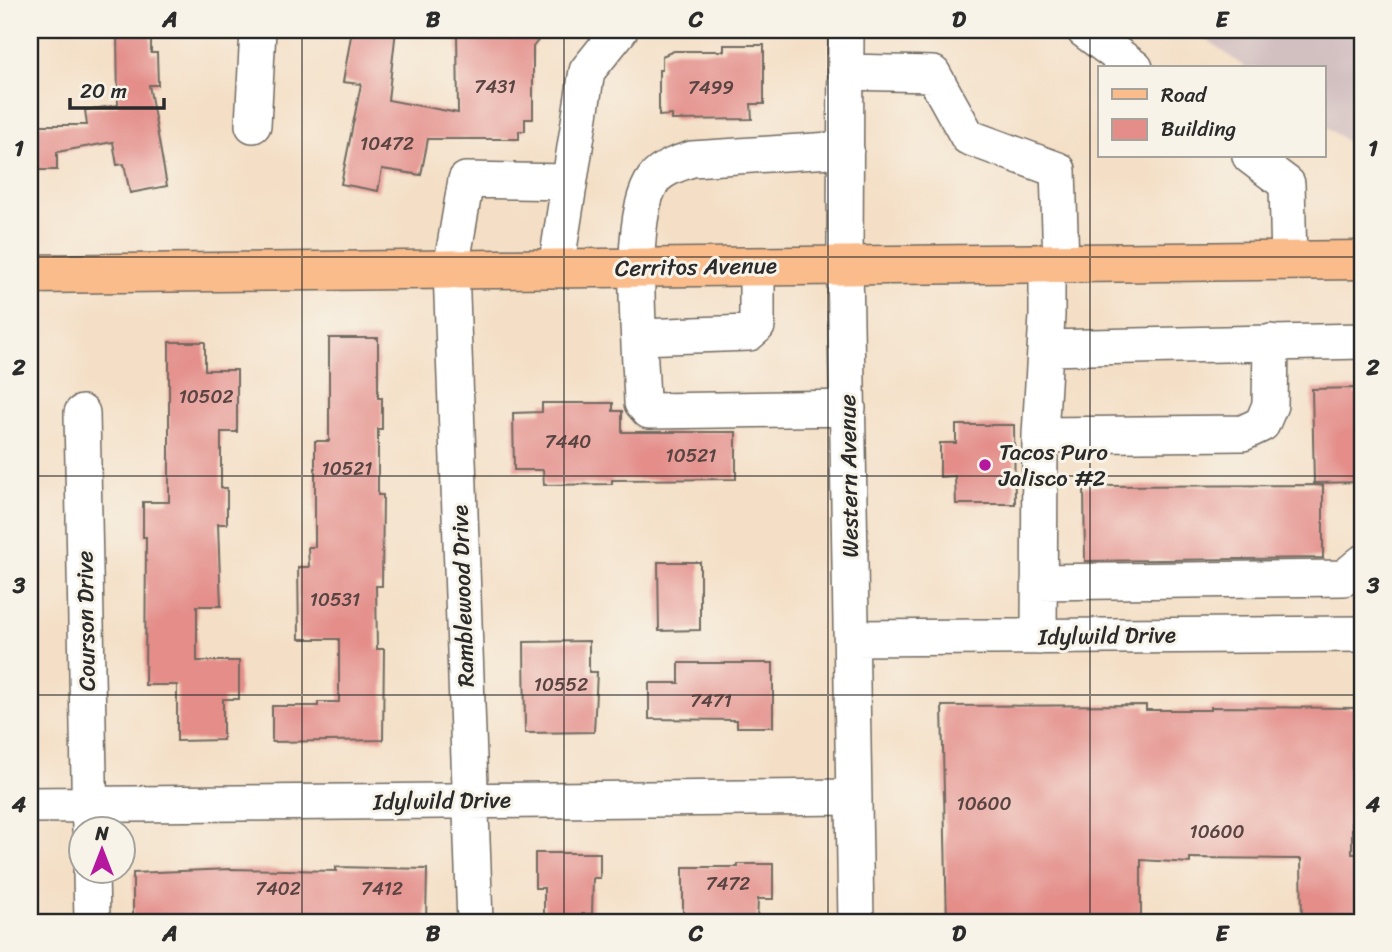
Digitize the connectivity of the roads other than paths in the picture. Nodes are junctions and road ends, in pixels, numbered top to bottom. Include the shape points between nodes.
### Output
1 (258, 30) edge
2 (620, 30) edge
3 (846, 30) edge
4 (1084, 30) edge
5 (1132, 66) edge
6 (846, 72) junction
7 (253, 125) dead end
8 (846, 149) junction
9 (1253, 158) edge
10 (569, 182) junction
11 (1362, 260) edge
12 (1289, 261) junction
13 (1054, 263) junction
14 (845, 265) junction
15 (757, 266) junction
16 (635, 267) junction
17 (556, 268) junction
18 (451, 269) junction
19 (30, 274) edge
20 (640, 337) junction
21 (1362, 341) edge
22 (1271, 342) junction
23 (1046, 348) junction
24 (848, 408) junction
25 (82, 412) dead end
26 (1040, 435) junction
27 (1362, 563) edge
28 (1039, 582) junction
29 (1362, 634) edge
30 (1039, 637) junction
31 (852, 638) junction
32 (854, 797) junction
33 (471, 800) junction
34 (30, 805) edge
35 (85, 816) edge
36 (90, 816) edge
37 (112, 816) edge
38 (91, 886) edge
39 (92, 922) edge
40 (475, 922) edge
41 (856, 922) edge

1 - 7 street
2 - 10 street via 587,71
3 - 6 street, Western Avenue
4 - 5 street
6 - 8 street, Western Avenue
6 - 13 street via 933,74 968,137 1058,170
8 - 14 street, Western Avenue
8 - 16 street via 675,164 655,177 646,195
9 - 12 street via 1287,184
10 - 17 street
10 - 18 street, Ramblewood Drive via 466,180
11 - 12 main road, Cerritos Avenue
12 - 13 main road, Cerritos Avenue
13 - 14 main road, Cerritos Avenue
13 - 23 street
14 - 15 main road, Cerritos Avenue
14 - 24 street, Western Avenue
15 - 16 main road, Cerritos Avenue
15 - 20 street via 757,326 749,333
16 - 17 main road, Cerritos Avenue
16 - 20 street
17 - 18 main road, Cerritos Avenue
18 - 19 main road, Cerritos Avenue
18 - 33 street, Ramblewood Drive
20 - 24 street via 642,402 649,411
21 - 22 street
22 - 23 street
22 - 26 street via 1270,405 1262,424 1243,433
23 - 26 street
24 - 31 street, Western Avenue
25 - 36 street, Courson Drive
26 - 28 street
27 - 28 street via 1344,578
28 - 30 street
29 - 30 street, Idylwild Drive
30 - 31 street, Idylwild Drive
31 - 32 street, Western Avenue
32 - 33 street, Idylwild Drive
32 - 41 street, Western Avenue
33 - 37 street, Idylwild Drive
33 - 40 street, Ramblewood Drive
34 - 35 street, Idylwild Drive
38 - 39 street

